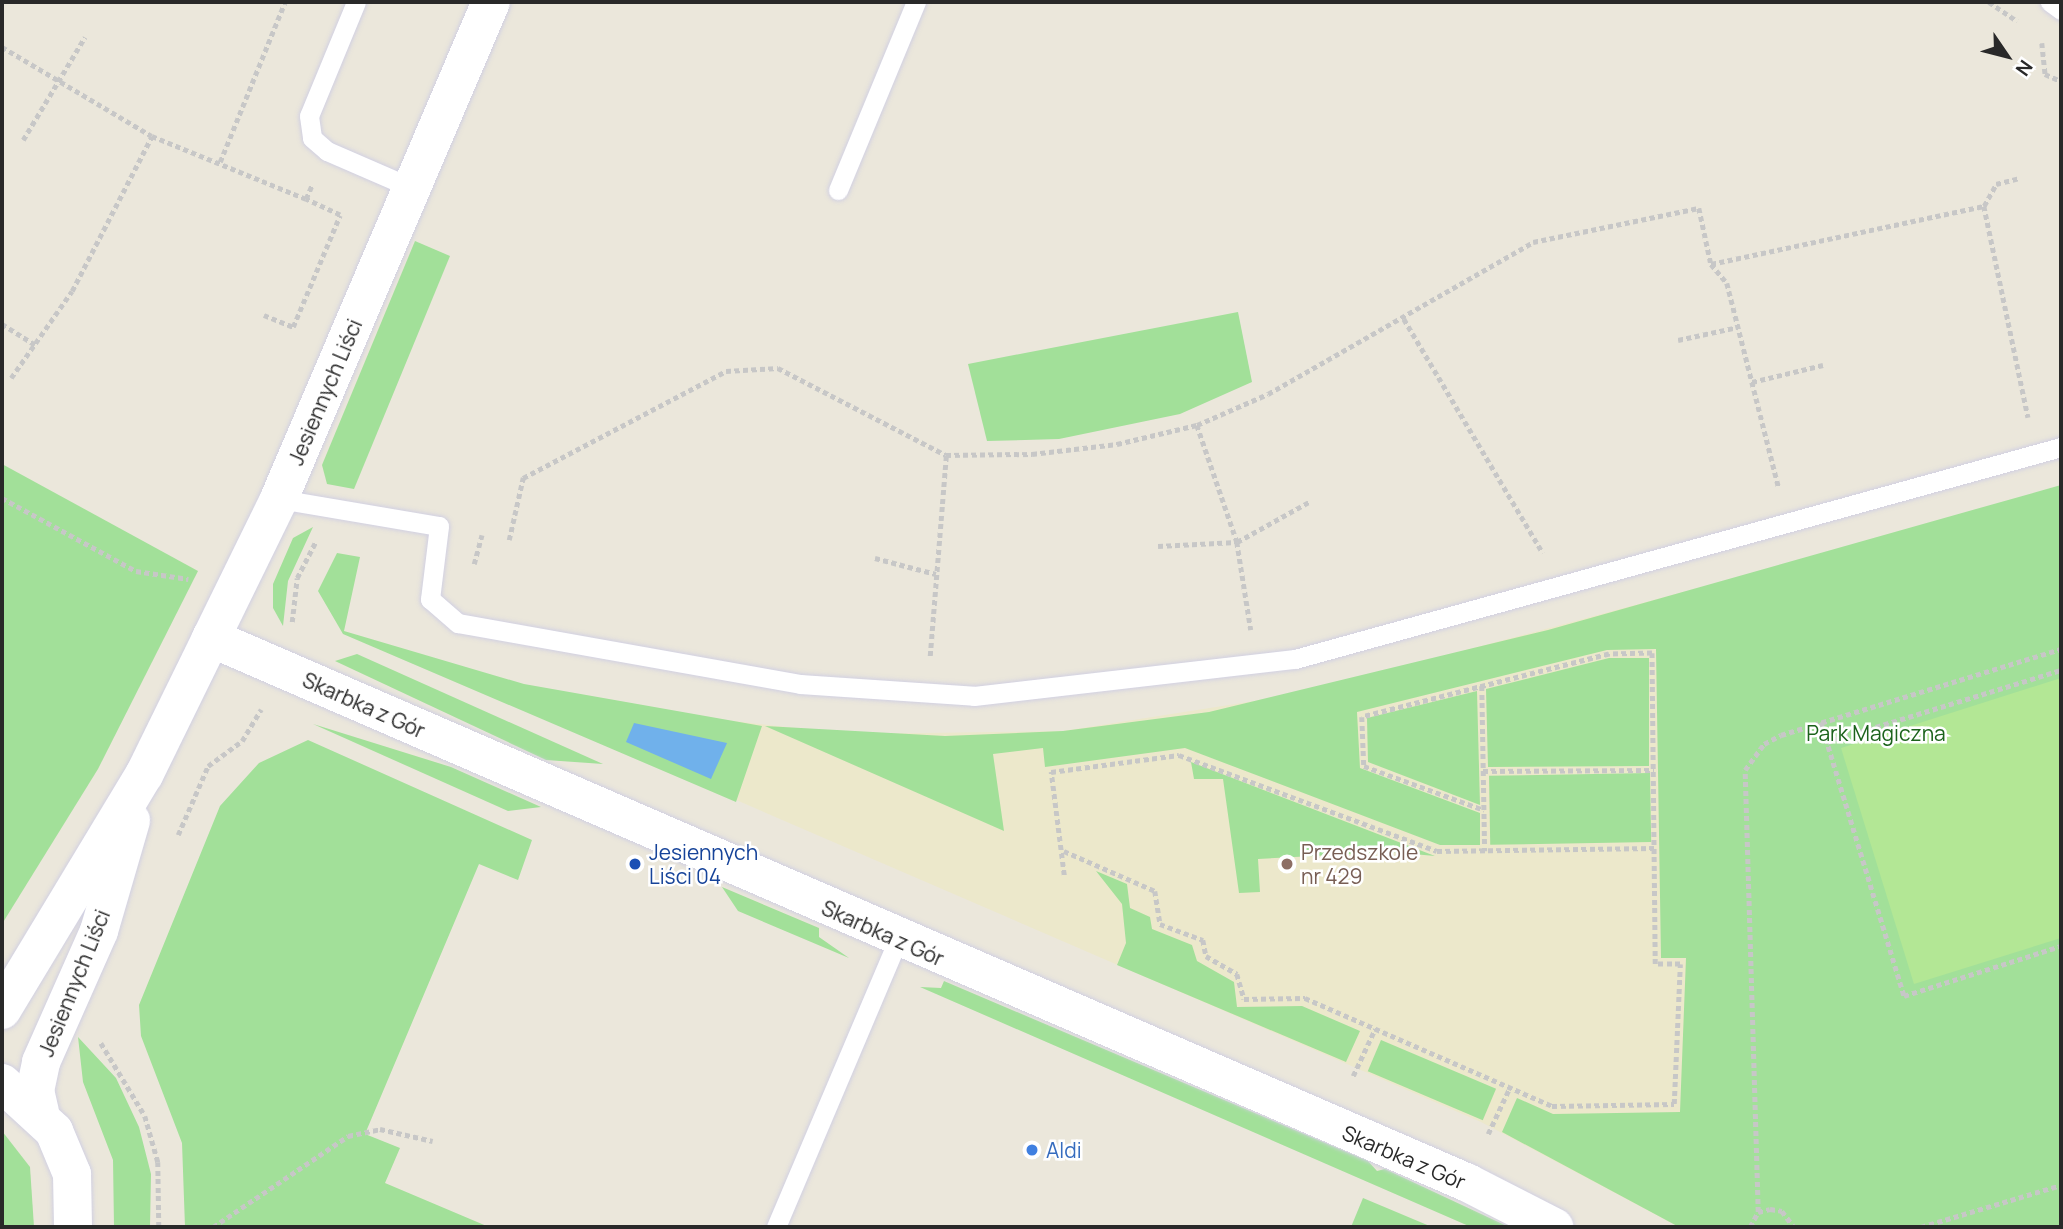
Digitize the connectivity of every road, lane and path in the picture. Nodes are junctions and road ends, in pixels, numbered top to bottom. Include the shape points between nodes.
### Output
1 (285, 2) edge
2 (356, 2) edge
3 (491, 2) edge
4 (916, 2) edge
5 (1989, 2) edge
6 (2050, 2) edge
7 (2061, 10) edge
8 (2023, 25) dead end
9 (2034, 33) dead end
10 (85, 37) dead end
11 (2, 47) edge
12 (58, 80) junction
13 (2061, 81) edge
14 (152, 136) junction
15 (23, 140) dead end
16 (220, 162) junction
17 (2020, 178) dead end
18 (325, 183) dead end
19 (412, 188) junction
20 (838, 190) dead end
21 (306, 199) junction
22 (1984, 206) junction
23 (1711, 264) junction
24 (264, 315) dead end
25 (1404, 319) junction
26 (2, 324) edge
27 (1738, 327) junction
28 (1678, 340) dead end
29 (35, 345) junction
30 (1823, 365) dead end
31 (11, 378) dead end
32 (1752, 382) junction
33 (2040, 419) dead end
34 (1197, 425) junction
35 (2061, 447) edge
36 (946, 454) junction
37 (2, 498) edge
38 (279, 499) junction
39 (1309, 502) dead end
40 (333, 508) junction
41 (1787, 520) junction
42 (509, 540) dead end
43 (1237, 542) junction
44 (1158, 546) dead end
45 (875, 558) dead end
46 (936, 575) junction
47 (196, 579) dead end
48 (1561, 583) junction
49 (211, 638) junction
50 (2061, 649) edge
51 (1256, 664) junction
52 (279, 668) junction
53 (2061, 670) edge
54 (1482, 686) junction
55 (927, 694) junction
56 (1821, 722) junction
57 (1827, 742) junction
58 (1654, 770) junction
59 (1483, 771) junction
60 (144, 775) junction
61 (1484, 810) junction
62 (174, 848) dead end
63 (1655, 848) junction
64 (1064, 851) junction
65 (1485, 851) junction
66 (1064, 875) dead end
67 (898, 939) junction
68 (2061, 946) edge
69 (2, 1010) edge
70 (60, 1016) junction
71 (1375, 1029) junction
72 (1353, 1076) dead end
73 (2, 1083) edge
74 (1510, 1087) junction
75 (40, 1112) junction
76 (1488, 1134) dead end
77 (433, 1141) dead end
78 (2061, 1185) edge
79 (1758, 1212) junction
80 (73, 1227) edge
81 (159, 1227) edge
82 (213, 1227) edge
83 (776, 1227) edge
84 (1554, 1227) edge
85 (1750, 1227) edge
86 (1794, 1227) edge
87 (1921, 1227) edge

1 - 16 path
2 - 19 lane via 309,116 312,138 327,151
3 - 19 street, Jesiennych Liści
4 - 20 lane
5 - 8 path
6 - 7 lane
9 - 13 path via 2045,49 2045,74
10 - 12 path
11 - 12 path
12 - 14 path
12 - 15 path
14 - 16 path
14 - 29 path via 72,291
16 - 21 path
17 - 22 path via 1996,184
18 - 21 path via 315,178
19 - 38 street, Jesiennych Liści
21 - 24 path via 340,215 293,327
22 - 23 path
22 - 33 path via 2029,422
23 - 25 path via 1699,208 1533,242
23 - 27 path via 1727,283
25 - 34 path
25 - 48 path
26 - 29 path
27 - 28 path
27 - 32 path
29 - 31 path
30 - 32 path
32 - 41 path
34 - 36 path via 1073,450
34 - 43 path
35 - 41 lane
36 - 42 path via 778,368 757,365 701,380 523,478
36 - 46 path
37 - 47 path via 136,571
38 - 40 lane
38 - 49 street, Jesiennych Liści
39 - 43 path
40 - 52 path via 297,578 290,638
40 - 55 lane via 439,526 430,599 458,623 800,684
41 - 48 lane
43 - 44 path
43 - 51 path
45 - 46 path
46 - 55 path
48 - 51 lane
49 - 52 street, Skarbka z Gór
49 - 60 street, Jesiennych Liści
50 - 56 path
51 - 55 lane via 974,696
52 - 62 path via 242,741 216,757 199,780
52 - 67 street, Skarbka z Gór
53 - 57 path
54 - 58 path via 1609,654 1652,653
54 - 59 path
54 - 61 path via 1362,717 1364,766
56 - 57 path
56 - 79 path via 1764,744 1742,785
57 - 68 path via 1904,996
58 - 59 path
58 - 63 path
59 - 61 path
60 - 69 street, Jesiennych Liści
60 - 70 street, Jesiennych Liści via 99,931
61 - 65 path
63 - 65 path
63 - 74 path via 1655,964 1680,964 1674,1104 1552,1106
64 - 65 path via 1051,772 1179,755 1437,851
64 - 66 path
64 - 71 path via 1155,891 1160,924 1203,940 1206,956 1237,974 1244,999 1305,999
67 - 83 lane
67 - 84 street, Skarbka z Gór via 1468,1184
70 - 75 street, Jesiennych Liści via 37,1077
70 - 81 path via 97,1037 145,1116 158,1162
71 - 72 path
71 - 74 path
73 - 75 street
74 - 76 path
75 - 80 street via 72,1174
77 - 82 path via 380,1129 348,1136
78 - 87 path
79 - 85 path
79 - 86 path via 1782,1211

